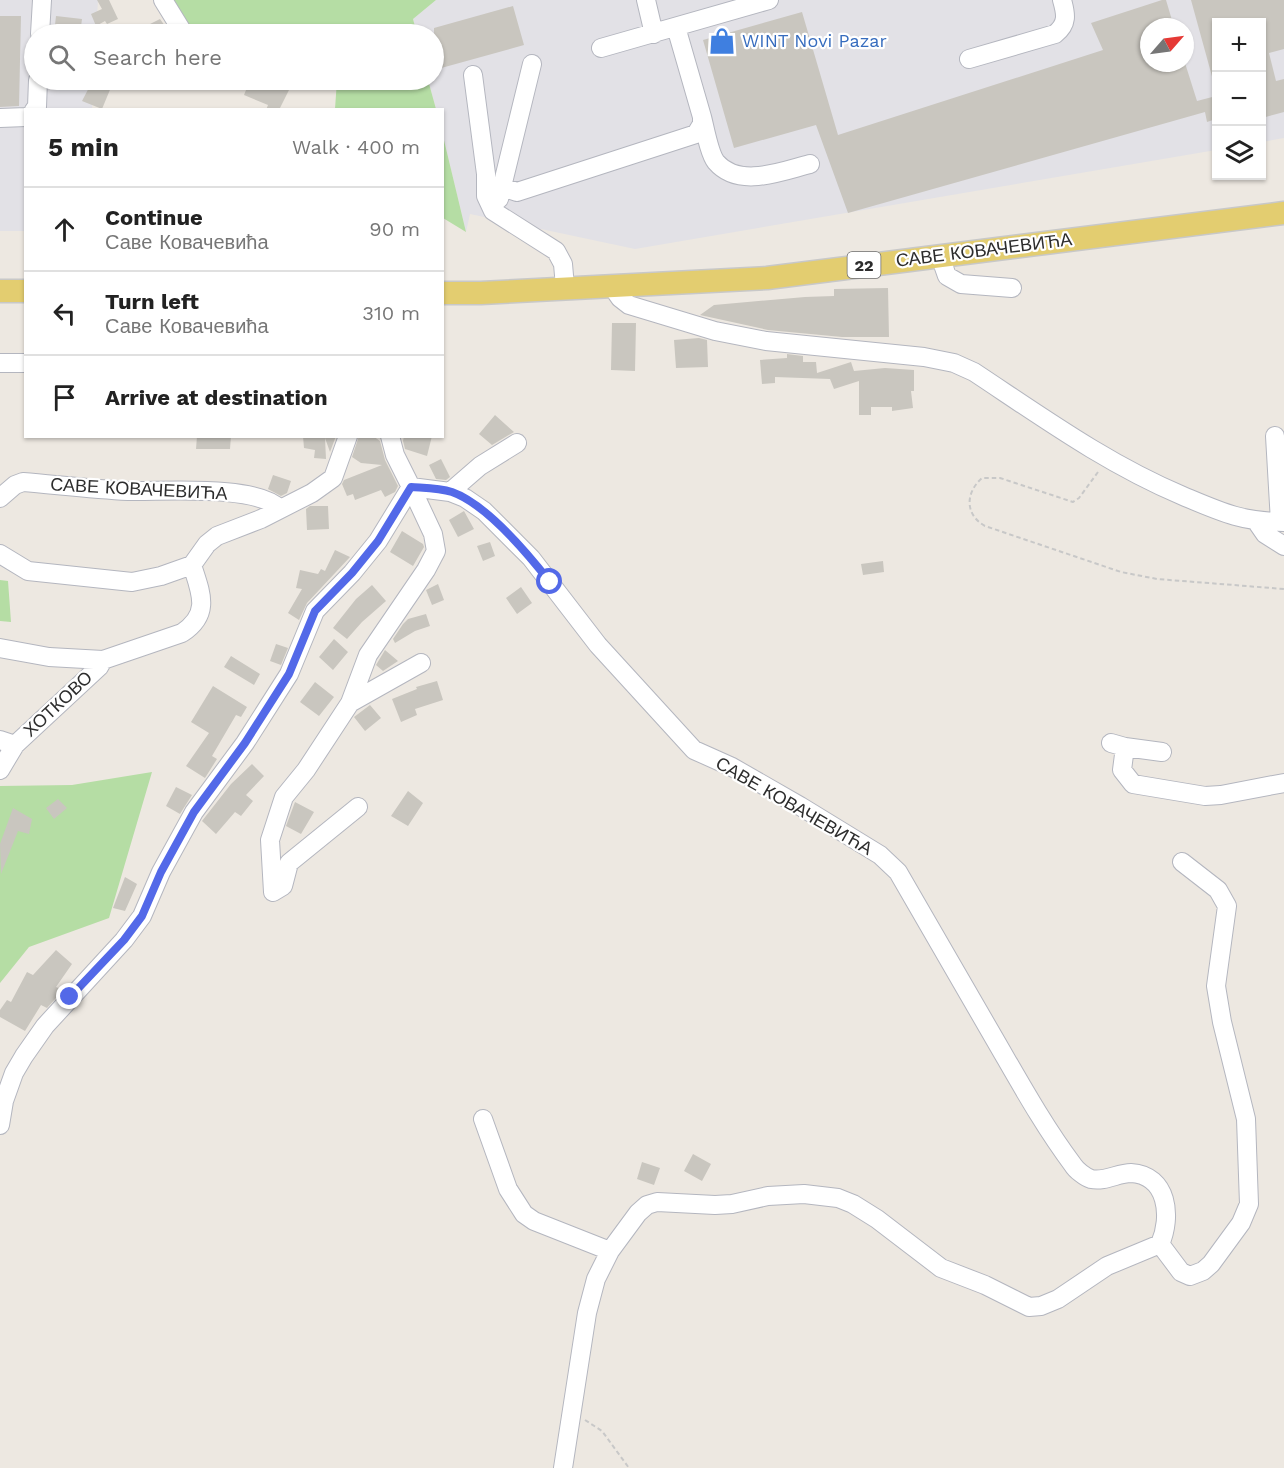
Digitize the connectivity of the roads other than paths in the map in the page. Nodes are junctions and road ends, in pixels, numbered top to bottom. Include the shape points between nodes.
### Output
1 (42, 0) edge
2 (163, 0) edge
3 (646, 0) edge
4 (769, 0) edge
5 (1062, 0) edge
6 (41, 24) edge
7 (178, 24) edge
8 (676, 27) junction
9 (654, 34) junction
10 (601, 48) dead end
11 (969, 59) dead end
12 (532, 64) dead end
13 (473, 75) dead end
14 (38, 90) edge
15 (36, 108) edge
16 (24, 117) edge
17 (702, 117) junction
18 (0, 118) edge
19 (810, 164) dead end
20 (502, 188) junction
21 (1284, 213) edge
22 (501, 216) junction
23 (940, 256) junction
24 (611, 285) junction
25 (565, 287) junction
26 (1012, 288) dead end
27 (0, 291) edge
28 (24, 291) edge
29 (444, 293) edge
30 (0, 363) edge
31 (24, 363) edge
32 (1275, 436) dead end
33 (347, 438) edge
34 (391, 438) edge
35 (518, 443) dead end
36 (411, 487) junction
37 (450, 492) junction
38 (0, 498) edge
39 (280, 509) junction
40 (1256, 521) junction
41 (1282, 522) edge
42 (1284, 546) edge
43 (0, 554) edge
44 (192, 565) junction
45 (0, 648) edge
46 (103, 660) junction
47 (421, 663) dead end
48 (350, 703) junction
49 (7, 743) edge
50 (1162, 752) dead end
51 (0, 770) edge
52 (1284, 783) edge
53 (358, 807) dead end
54 (1182, 862) dead end
55 (483, 1119) dead end
56 (0, 1125) edge
57 (1160, 1244) junction
58 (610, 1251) junction
59 (563, 1468) edge

1 - 6 street
2 - 7 street
3 - 9 street
4 - 8 street
5 - 11 street via 1066,19 1055,34
8 - 9 street
8 - 17 street
9 - 10 street
12 - 20 street
13 - 22 street via 487,201
14 - 15 street
16 - 18 street
17 - 19 street via 717,163 742,177
17 - 20 street via 700,129 690,137 517,192
20 - 22 street
21 - 23 main road, САВЕ КОВАЧЕВИЋА / 22
22 - 25 street via 556,251 563,264
23 - 24 main road, САВЕ КОВАЧЕВИЋА / 22 via 767,278
23 - 26 street via 947,276 953,281
24 - 25 main road, САВЕ КОВАЧЕВИЋА / 22
24 - 40 street via 629,305 715,331 766,341 954,363 1150,482 1231,516
25 - 29 main road, САВЕ КОВАЧЕВИЋА / 22
27 - 28 main road
30 - 31 street
32 - 41 street
33 - 39 street, САВЕ КОВАЧЕВИЋА via 333,478
34 - 36 street
35 - 37 street via 480,466
36 - 37 street, САВЕ КОВАЧЕВИЋА
36 - 48 street via 433,534 436,551 368,655
36 - 56 street via 378,541 315,611 289,674 194,812 142,916 45,1026 24,1056 7,1092
37 - 57 street, САВЕ КОВАЧЕВИЋА via 484,512 531,558 598,645 694,750 809,811 880,855 898,872 1042,1121 1075,1169 1090,1179 1129,1173 1143,1175 1160,1190 1167,1208
38 - 39 street, САВЕ КОВАЧЕВИЋА via 22,482 127,491 231,492 273,501
39 - 44 street, САВЕ КОВАЧЕВИЋА via 217,537
40 - 41 street
40 - 42 street via 1265,534
43 - 44 street via 28,571 132,582
44 - 46 street via 202,594 200,616 192,627
45 - 46 street, ХОТКОВО via 49,657
46 - 49 street, ХОТКОВО
47 - 48 street
48 - 53 street via 284,797 270,840 273,892 283,886 289,863
49 - 51 street, ХОТКОВО
50 - 52 street via 1118,745 1122,770 1133,784 1221,795
54 - 57 street via 1218,890 1227,906 1216,986 1246,1119 1249,1204 1240,1223 1203,1271 1190,1276 1181,1272
55 - 58 street via 508,1190 524,1214
57 - 58 street via 1107,1266 1058,1299 1029,1307 941,1268 853,1204 820,1194 768,1196 715,1205 657,1202 638,1213
58 - 59 street via 596,1279 587,1314

